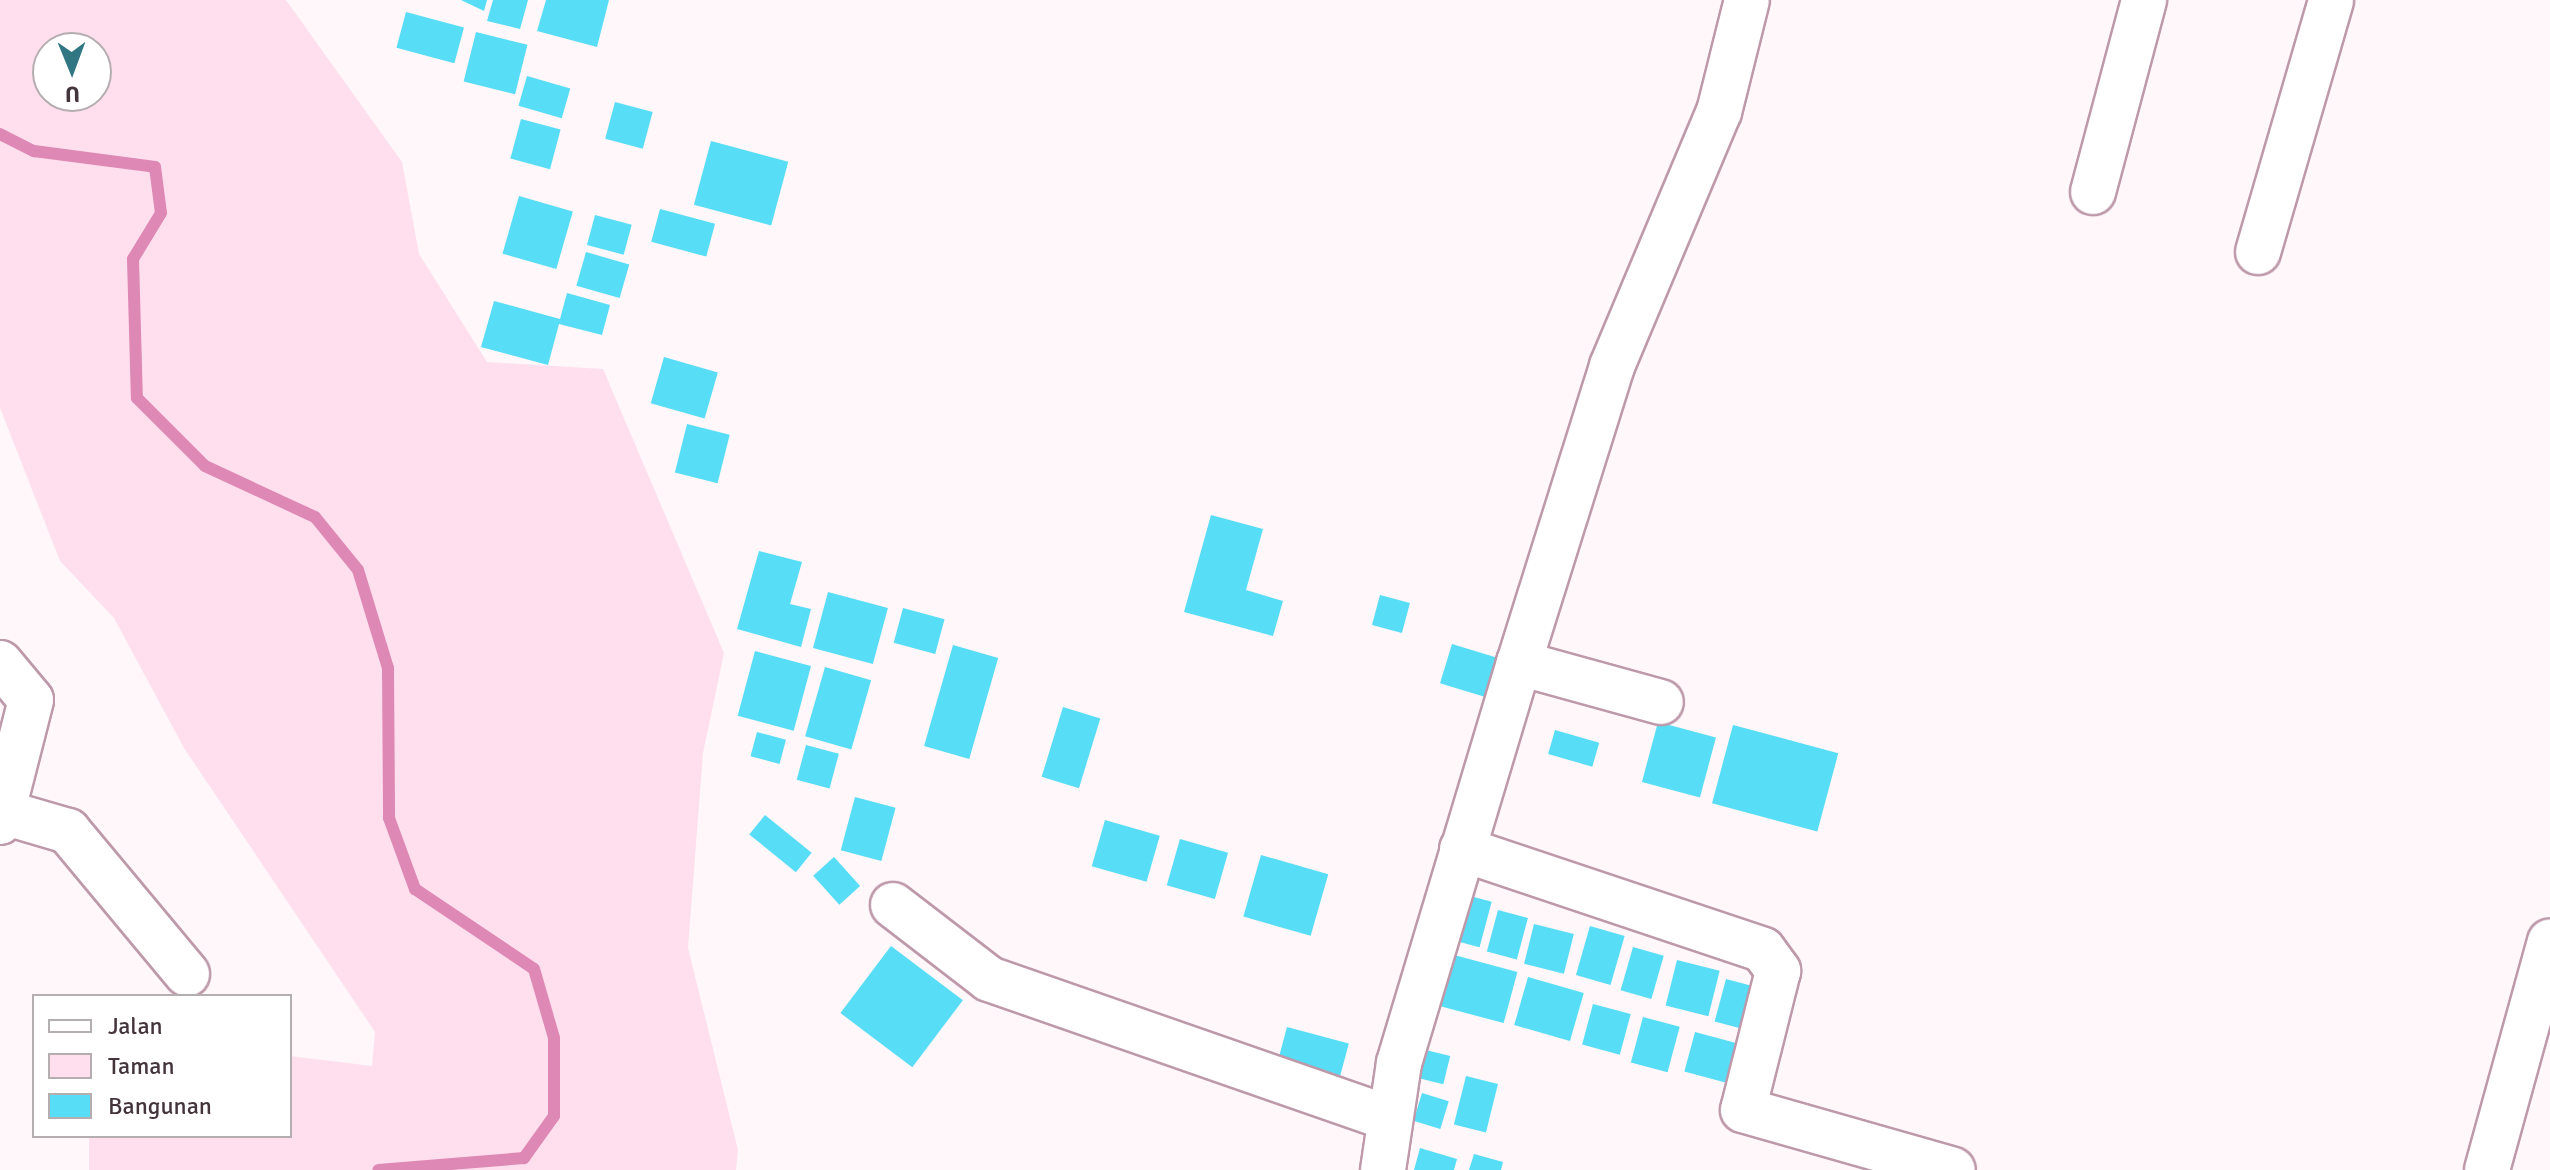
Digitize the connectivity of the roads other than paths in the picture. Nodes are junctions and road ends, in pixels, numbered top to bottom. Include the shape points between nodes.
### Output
1 (1747, 0) edge
2 (2144, 0) edge
3 (2331, 0) edge
4 (2093, 192) dead end
5 (2258, 252) dead end
6 (0, 663) edge
7 (1519, 663) junction
8 (1661, 702) dead end
9 (1, 817) edge
10 (1462, 849) junction
11 (893, 905) dead end
12 (2550, 942) edge
13 (187, 974) dead end
14 (1389, 1118) junction
15 (1383, 1170) edge
16 (1953, 1170) edge
17 (2487, 1170) edge

1 - 7 street via 1719,112 1612,366
2 - 4 street
3 - 5 street
6 - 9 street via 31,700
7 - 8 street
7 - 10 street
9 - 13 street via 68,831
10 - 14 street
10 - 16 street via 1763,950 1778,971 1743,1110
11 - 14 street via 989,979
12 - 17 street
14 - 15 street

